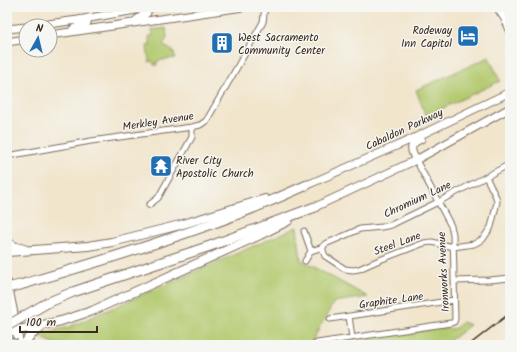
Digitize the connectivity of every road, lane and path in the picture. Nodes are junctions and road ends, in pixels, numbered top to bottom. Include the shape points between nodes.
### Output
1 (243, 7) edge
2 (265, 7) edge
3 (496, 7) edge
4 (150, 8) edge
5 (88, 18) junction
6 (58, 22) edge
7 (133, 22) junction
8 (18, 28) edge
9 (7, 29) edge
10 (510, 30) edge
11 (65, 33) junction
12 (58, 34) edge
13 (18, 40) edge
14 (7, 42) edge
15 (510, 92) edge
16 (510, 108) edge
17 (447, 122) junction
18 (192, 127) junction
19 (7, 156) edge
20 (416, 160) junction
21 (508, 165) edge
22 (486, 177) junction
23 (307, 185) junction
24 (438, 202) junction
25 (149, 205) dead end
26 (315, 207) junction
27 (304, 231) dead end
28 (7, 242) edge
29 (322, 247) junction
30 (453, 247) junction
31 (38, 250) junction
32 (311, 251) junction
33 (7, 252) edge
34 (306, 260) dead end
35 (510, 278) edge
36 (454, 281) junction
37 (7, 282) edge
38 (7, 288) edge
39 (454, 300) junction
40 (349, 316) junction
41 (330, 319) dead end
42 (61, 321) junction
43 (7, 326) edge
44 (7, 331) edge
45 (17, 331) junction
46 (352, 338) junction
47 (8, 344) edge
48 (18, 345) edge
49 (24, 345) edge
50 (314, 345) edge

1 - 7 main road
2 - 18 street, Merkley Avenue via 263,22 208,118 200,125
3 - 10 main road
4 - 5 main road
4 - 7 main road via 148,13
5 - 6 main road
5 - 11 main road via 87,23
7 - 11 main road
8 - 9 main road
11 - 12 main road
13 - 14 main road
15 - 17 main road, Cabaldon Parkway
16 - 20 main road
17 - 20 main road via 439,130 412,144 412,153
17 - 23 main road, Cabaldon Parkway
18 - 19 street, Merkley Avenue
18 - 25 street via 192,137 158,198
20 - 24 street, Ironworks Avenue
20 - 26 main road
21 - 22 street, Chromium Lane
22 - 24 street, Chromium Lane
22 - 30 street, Steel Lane via 498,202 491,227 483,240
23 - 31 main road via 180,225 112,242
23 - 38 highway, bridge via 250,210 161,242
24 - 29 street, Chromium Lane via 391,225 360,229
24 - 30 street, Ironworks Avenue via 451,226
26 - 42 main road via 109,304
26 - 43 highway, bridge via 230,239 73,292
27 - 32 street
28 - 31 main road via 23,249
29 - 30 street, Steel Lane via 325,256 345,269 354,270 424,243 432,242
29 - 32 street, Chromium Lane
30 - 36 street, Ironworks Avenue
31 - 33 main road
32 - 34 street
35 - 36 street
36 - 39 street, Ironworks Avenue
37 - 45 main road
39 - 40 street, Graphite Lane
39 - 46 street, Ironworks Avenue via 454,322
40 - 41 street, Graphite Lane
40 - 46 street
42 - 45 main road
42 - 49 main road via 31,334
44 - 45 main road
44 - 47 main road
45 - 48 main road
46 - 50 street, Ironworks Avenue
47 - 48 highway, bridge

